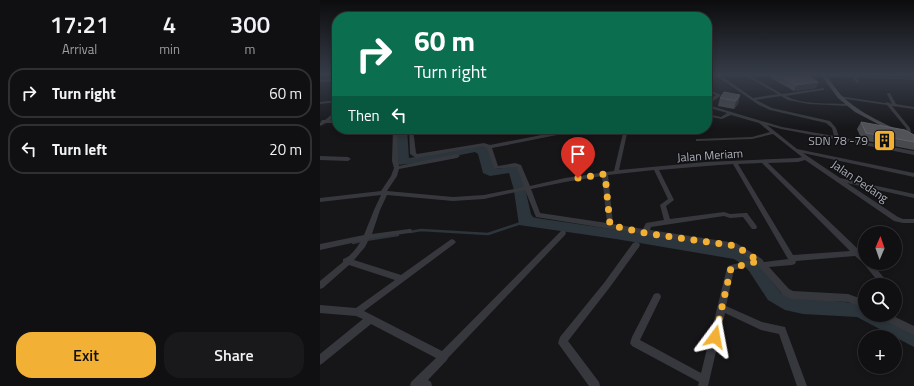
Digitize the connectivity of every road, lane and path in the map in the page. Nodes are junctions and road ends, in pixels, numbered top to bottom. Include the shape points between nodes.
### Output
1 (717, 93) edge
2 (744, 93) edge
3 (778, 93) edge
4 (798, 93) edge
5 (836, 93) edge
6 (889, 94) dead end
7 (781, 95) junction
8 (839, 97) junction
9 (753, 99) junction
10 (712, 101) edge
11 (332, 102) edge
12 (320, 103) edge
13 (887, 103) junction
14 (894, 104) junction
15 (849, 105) junction
16 (712, 107) edge
17 (914, 108) edge
18 (731, 113) junction
19 (332, 116) edge
20 (712, 116) edge
21 (320, 121) edge
22 (326, 121) junction
23 (332, 122) edge
24 (759, 122) junction
25 (320, 125) edge
26 (772, 133) junction
27 (395, 134) edge
28 (411, 134) edge
29 (555, 134) edge
30 (625, 134) edge
31 (903, 135) junction
32 (698, 140) dead end
33 (837, 140) junction
34 (914, 142) edge
35 (489, 147) junction
36 (794, 150) junction
37 (914, 153) edge
38 (457, 156) dead end
39 (320, 158) edge
40 (806, 158) junction
41 (348, 159) dead end
42 (763, 161) junction
43 (735, 162) junction
44 (396, 168) junction
45 (656, 169) junction
46 (616, 172) junction
47 (605, 174) junction
48 (914, 174) edge
49 (837, 179) junction
50 (527, 187) junction
51 (384, 193) junction
52 (914, 196) edge
53 (320, 200) edge
54 (668, 222) junction
55 (914, 222) edge
56 (610, 225) junction
57 (754, 227) dead end
58 (409, 231) dead end
59 (563, 233) dead end
60 (645, 233) junction
61 (365, 240) junction
62 (452, 242) dead end
63 (636, 245) dead end
64 (320, 247) edge
65 (858, 253) joint
66 (794, 258) junction
67 (346, 261) junction
68 (759, 262) junction
69 (873, 270) edge
70 (880, 278) dead end
71 (402, 279) junction
72 (320, 286) edge
73 (657, 297) dead end
74 (858, 302) edge
75 (722, 308) junction
76 (320, 309) edge
77 (356, 312) junction
78 (369, 320) junction
79 (896, 322) edge
80 (914, 331) edge
81 (444, 357) junction
82 (320, 360) edge
83 (704, 383) edge
84 (421, 384) edge
85 (595, 386) edge
86 (802, 386) edge

1 - 10 street via 719,96
2 - 9 street
3 - 7 street
4 - 7 street
5 - 8 street
6 - 14 street
7 - 9 street
7 - 15 street via 809,103
8 - 13 street
8 - 15 street
9 - 33 street via 778,111 828,122 834,128
11 - 12 street
13 - 14 street
13 - 31 street via 908,128 909,132
14 - 17 street
15 - 31 street via 866,117
16 - 18 street
18 - 20 street via 725,118
18 - 24 street
19 - 22 street
21 - 22 street
22 - 23 street
22 - 25 street
24 - 26 street, Jalan Pedang
24 - 33 street
26 - 32 street via 752,138
26 - 36 street, Jalan Pedang
27 - 44 street
28 - 35 street via 413,154 416,156 482,144
29 - 35 street
30 - 46 street
31 - 34 street
33 - 37 street
35 - 50 street via 496,168 519,166
36 - 40 street, Jalan Pedang
36 - 48 street
38 - 44 street
39 - 41 street
40 - 42 street, Jalan Meriam
40 - 49 street, Jalan Pedang
42 - 43 street, Jalan Meriam
42 - 65 street
43 - 45 street, Jalan Meriam
43 - 66 street via 789,256
44 - 51 street
45 - 46 street, Jalan Meriam
45 - 54 street via 671,200 663,205
46 - 47 street, Jalan Meriam
47 - 50 street, Jalan Meriam
47 - 56 street
49 - 52 street
49 - 55 street, Jalan Pedang via 896,219
50 - 51 street, Jalan Meriam via 484,197 453,199
50 - 56 street via 538,215
51 - 53 street, Jalan Meriam
51 - 61 street
54 - 57 street via 724,214 745,215
54 - 60 street via 649,225
56 - 60 street
58 - 61 street
59 - 81 street
60 - 68 street via 736,246
61 - 64 street
61 - 67 street
62 - 71 street
63 - 85 street via 563,340
65 - 66 street
66 - 68 street via 792,262
67 - 71 street
67 - 72 street
68 - 74 street via 786,292 792,295 848,298
68 - 75 street via 731,268
69 - 70 street
71 - 77 street
73 - 83 street via 648,310 635,343
75 - 83 street
75 - 86 street via 761,326 782,330
76 - 77 street
77 - 78 street
78 - 81 street
78 - 82 street
79 - 80 street
81 - 84 street

